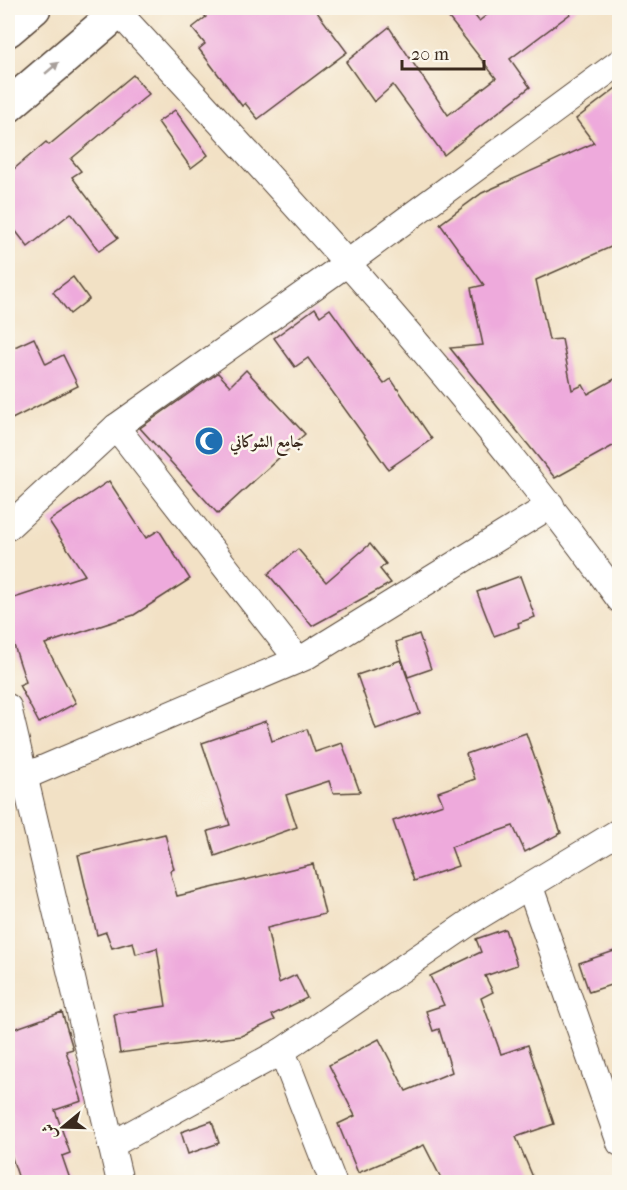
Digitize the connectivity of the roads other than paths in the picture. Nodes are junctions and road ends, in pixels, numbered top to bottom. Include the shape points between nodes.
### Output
1 (34, 8) edge
2 (121, 10) edge
3 (8, 30) edge
4 (620, 62) edge
5 (8, 106) edge
6 (346, 264) junction
7 (116, 427) junction
8 (551, 505) junction
9 (8, 527) edge
10 (620, 600) edge
11 (298, 660) junction
12 (8, 707) edge
13 (26, 776) junction
14 (620, 831) edge
15 (530, 887) junction
16 (282, 1052) junction
17 (620, 1143) edge
18 (111, 1145) junction
19 (120, 1182) edge
20 (333, 1182) edge

1 - 3 main road
5 -> 2 main road
2 - 6 street
4 - 6 street
6 - 7 street
6 - 8 street via 452,383
7 - 9 street
7 - 11 street
8 - 10 street
8 - 11 street
11 - 13 street
12 - 13 street
13 - 18 street
14 - 15 street
15 - 16 street via 478,916
15 - 17 street
16 - 18 street
16 - 20 street
18 - 19 street

